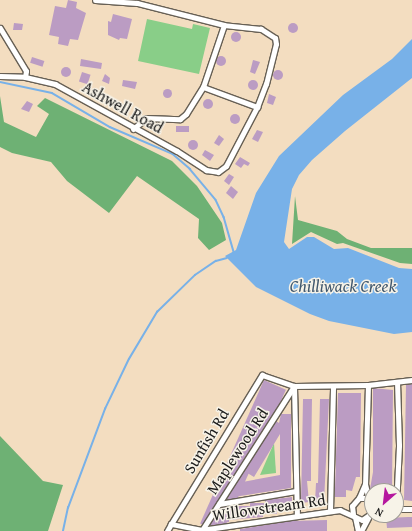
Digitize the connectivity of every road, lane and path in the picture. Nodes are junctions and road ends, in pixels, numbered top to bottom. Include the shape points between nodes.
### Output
1 (95, 0) edge
2 (224, 25) junction
3 (0, 28) edge
4 (0, 76) edge
5 (25, 77) junction
6 (203, 87) junction
7 (257, 108) junction
8 (133, 129) junction
9 (412, 380) edge
10 (397, 383) junction
11 (368, 385) junction
12 (294, 386) junction
13 (333, 386) junction
14 (365, 483) edge
15 (397, 483) edge
16 (364, 486) edge
17 (296, 491) junction
18 (359, 498) junction
19 (364, 500) edge
20 (353, 503) junction
21 (219, 504) junction
22 (340, 510) junction
23 (330, 511) junction
24 (296, 515) junction
25 (354, 515) junction
26 (364, 519) edge
27 (171, 524) junction
28 (202, 530) edge
29 (167, 531) edge
30 (358, 531) edge

1 - 2 street via 137,3
2 - 6 street
2 - 7 street via 261,29 275,38 276,44
3 - 5 street via 26,71
4 - 5 street, Ashwell Road
5 - 8 street, Ashwell Road via 55,84
6 - 7 street
6 - 8 street via 180,119 146,118
7 - 8 street, Ashwell Road via 226,166 218,172 212,173 177,151
9 - 10 street
10 - 11 street
10 - 15 street
11 - 13 street
11 - 14 street
12 - 13 street
12 - 17 street
12 - 21 street, Maplewood Rd
12 - 27 street, Sunfish Rd via 262,375
13 - 23 street
16 - 18 street
17 - 21 street
17 - 24 street
18 - 19 street
18 - 20 street
20 - 22 street
20 - 25 street
21 - 28 street, Maplewood Rd
22 - 23 street, Willowstream Rd
22 - 25 street
23 - 24 street, Willowstream Rd
24 - 28 street, Willowstream Rd
25 - 26 street
25 - 30 street
27 - 28 street
27 - 29 street

